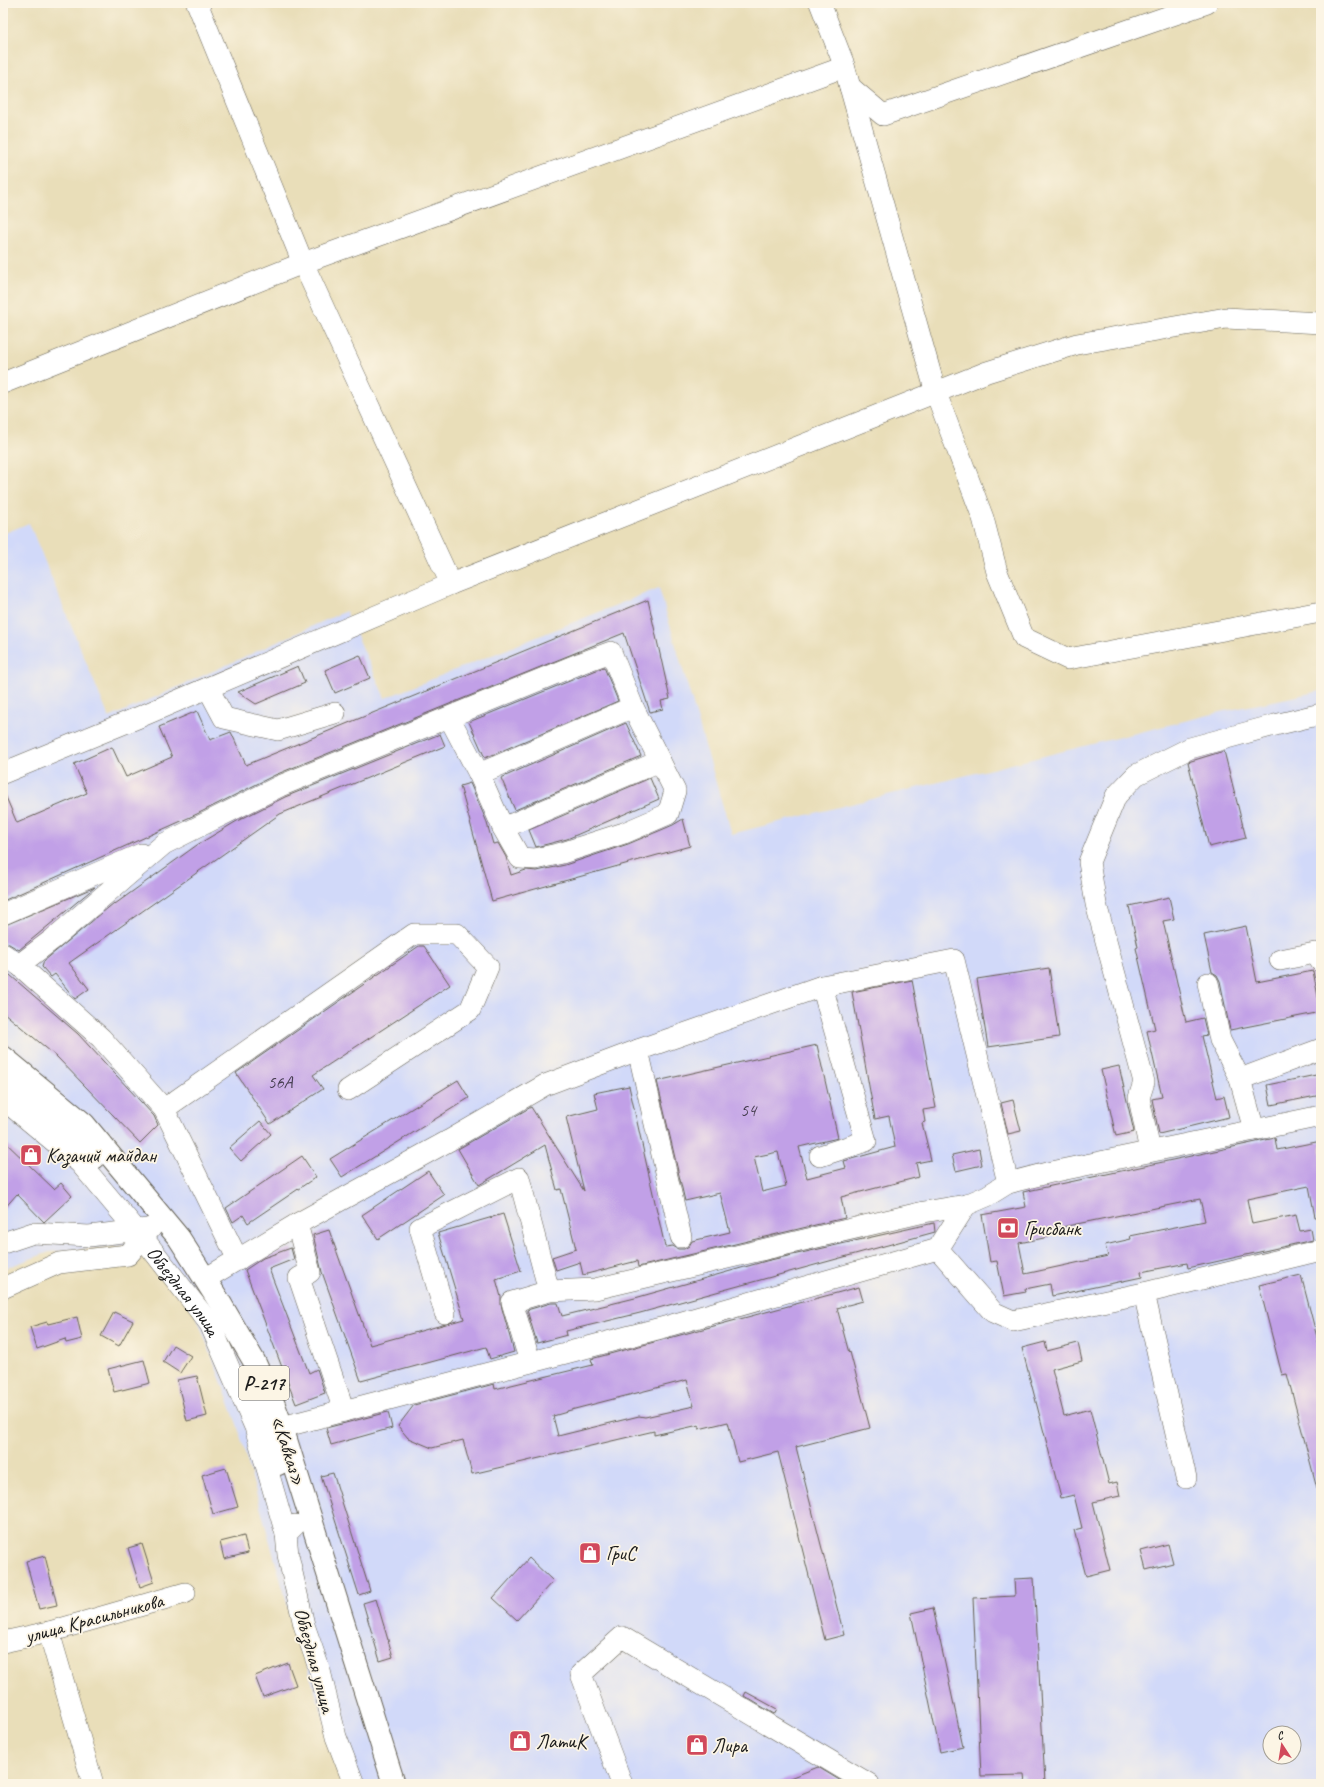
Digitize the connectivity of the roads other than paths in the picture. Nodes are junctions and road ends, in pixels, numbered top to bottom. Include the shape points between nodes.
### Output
1 (197, 3) edge
2 (820, 3) edge
3 (1207, 3) edge
4 (847, 77) junction
5 (304, 263) junction
6 (1321, 323) edge
7 (3, 383) edge
8 (936, 393) junction
9 (451, 584) junction
10 (1321, 612) edge
11 (208, 688) junction
12 (633, 707) junction
13 (335, 713) dead end
14 (1321, 714) edge
15 (449, 717) junction
16 (660, 762) junction
17 (3, 773) edge
18 (479, 774) junction
19 (503, 828) junction
20 (164, 844) junction
21 (3, 914) edge
22 (11, 960) edge
23 (1280, 960) dead end
24 (1321, 962) edge
25 (1208, 984) dead end
26 (822, 986) junction
27 (1321, 1049) edge
28 (638, 1050) junction
29 (3, 1057) edge
30 (3, 1077) edge
31 (1240, 1079) junction
32 (348, 1090) dead end
33 (3, 1099) edge
34 (164, 1109) junction
35 (1321, 1116) edge
36 (1254, 1130) junction
37 (1150, 1150) junction
38 (820, 1156) dead end
39 (1008, 1183) junction
40 (966, 1205) junction
41 (297, 1224) junction
42 (143, 1232) junction
43 (681, 1237) dead end
44 (3, 1243) edge
45 (938, 1249) junction
46 (1321, 1250) edge
47 (238, 1260) junction
48 (205, 1279) junction
49 (3, 1288) edge
50 (549, 1291) junction
51 (1144, 1293) junction
52 (445, 1313) dead end
53 (530, 1362) junction
54 (344, 1411) junction
55 (275, 1429) junction
56 (1186, 1478) dead end
57 (292, 1529) junction
58 (185, 1593) dead end
59 (49, 1632) junction
60 (3, 1642) edge
61 (93, 1784) edge
62 (354, 1784) edge
63 (380, 1784) edge
64 (394, 1784) edge
65 (622, 1784) edge
66 (869, 1784) edge

1 - 5 street
2 - 4 street
3 - 4 street via 883,115
4 - 5 street
4 - 8 street
5 - 7 street
5 - 9 street
6 - 8 street via 1226,318 1077,344 987,372
8 - 9 street
8 - 10 street via 984,518 997,572 1024,638 1068,659
9 - 11 street
11 - 13 street via 224,718 278,730
11 - 17 street
12 - 15 street via 611,652
12 - 16 street
12 - 18 street
14 - 37 street via 1190,748 1136,775 1116,796 1089,862 1096,904 1144,1082 1139,1098
15 - 18 street
15 - 20 street via 280,786
16 - 19 street
16 - 19 street via 675,790 668,814 624,834 535,859 520,858
18 - 19 street
20 - 21 street
20 - 22 street via 53,939
22 - 34 street via 101,1038
23 - 24 street via 1315,953
25 - 31 street via 1220,1040
26 - 28 street
26 - 38 street via 866,1141
26 - 39 street via 954,960
27 - 31 street
28 - 41 street via 545,1085
28 - 43 street
29 - 48 main road, «Кавказ» / Р-217 via 84,1124 179,1238
30 - 42 main road, «Кавказ» / Р-217 via 76,1138
31 - 36 street
32 - 34 street via 470,1010 488,967 457,934 414,934
33 - 42 street, Объездная улица via 80,1163
34 - 47 street
35 - 36 street
36 - 37 street
37 - 39 street
39 - 40 street
40 - 45 street
40 - 50 street via 924,1212 595,1289
41 - 47 street
41 - 54 street via 310,1272 299,1278
42 - 44 street via 89,1236 33,1232
42 - 49 street via 128,1255 59,1263
42 - 55 main road, «Кавказ» / Р-217 via 172,1253 237,1355 261,1409
42 - 57 street, Объездная улица via 210,1324 255,1427
45 - 51 street via 993,1312 1013,1321
45 - 53 street via 661,1328
46 - 51 street
47 - 48 street
48 - 55 main road, «Кавказ» / Р-217 via 254,1361 274,1405
50 - 52 street via 519,1178 420,1228
50 - 53 street via 512,1302
51 - 56 street
53 - 54 street
54 - 55 street
55 - 57 main road, «Кавказ» / Р-217
55 - 64 main road, «Кавказ» / Р-217
57 - 62 street, Объездная улица via 288,1555 304,1625 320,1671 336,1737
57 - 63 main road, «Кавказ» / Р-217 via 311,1568 327,1612
58 - 59 street, улица Красильникова
59 - 60 street, улица Красильникова
59 - 61 street
65 - 66 street via 581,1674 622,1637

